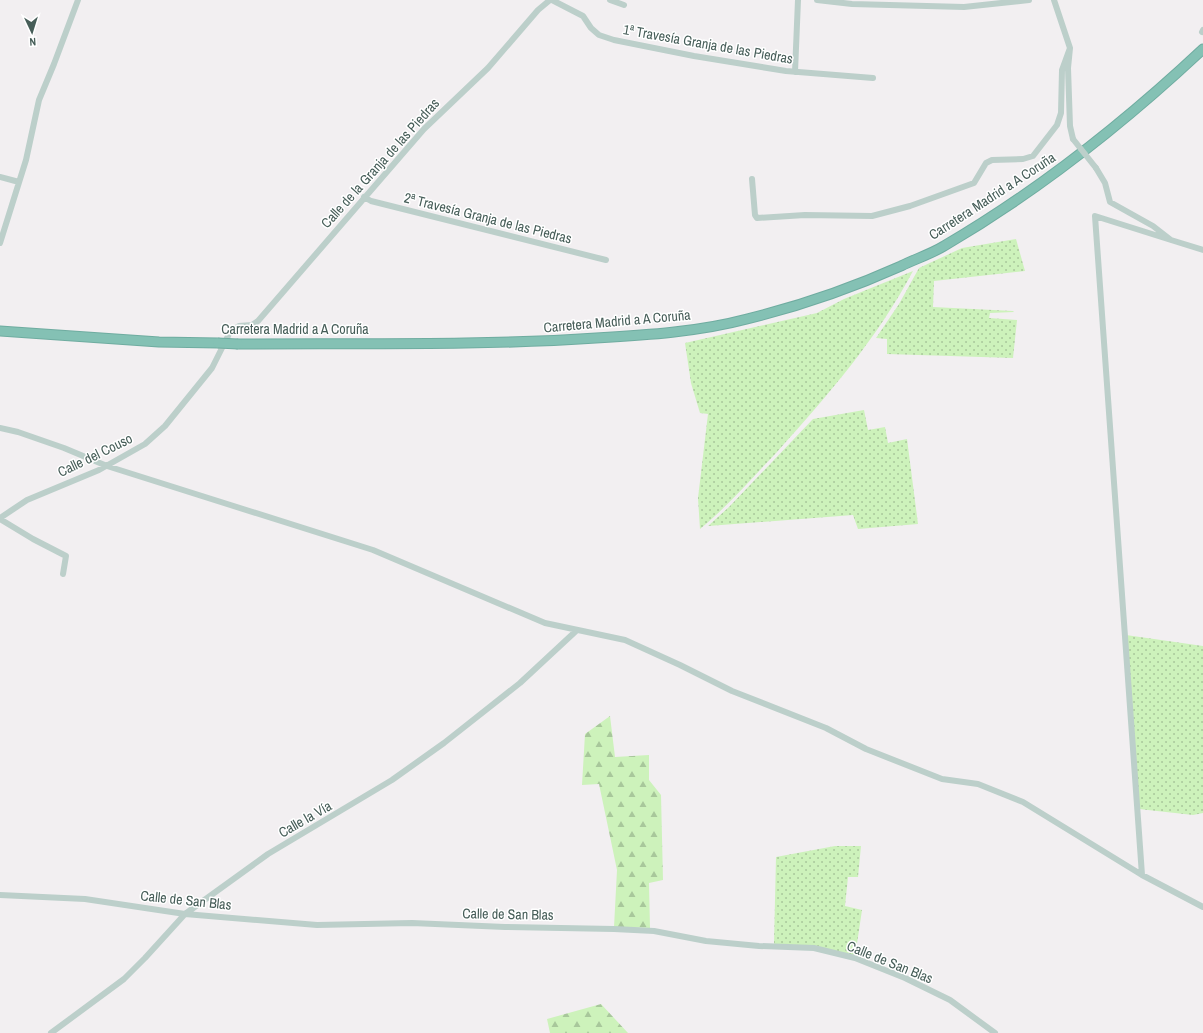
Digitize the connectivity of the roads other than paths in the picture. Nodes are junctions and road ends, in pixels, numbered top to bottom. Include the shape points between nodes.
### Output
1 (78, 0) edge
2 (551, 0) edge
3 (610, 0) edge
4 (798, 0) edge
5 (817, 0) edge
6 (1029, 0) edge
7 (1054, 0) edge
8 (624, 5) dead end
9 (1070, 48) junction
10 (1203, 49) edge
11 (1203, 56) edge
12 (795, 72) junction
13 (873, 78) dead end
14 (1171, 80) junction
15 (0, 177) edge
16 (752, 179) dead end
17 (19, 182) junction
18 (364, 197) junction
19 (1171, 240) junction
20 (0, 243) edge
21 (1203, 250) edge
22 (606, 260) dead end
23 (0, 331) edge
24 (228, 338) joint
25 (0, 428) edge
26 (107, 466) junction
27 (0, 518) edge
28 (63, 574) dead end
29 (576, 631) junction
30 (1142, 876) junction
31 (0, 895) edge
32 (1203, 907) edge
33 (185, 914) junction
34 (51, 1033) edge
35 (995, 1033) edge

1 - 17 street via 39,100
2 - 12 street, 1ª Travesía Granja de las Piedras via 583,16 591,28 603,37 701,57
2 - 18 street, Calle de la Granja de las Piedras via 538,10 488,68 424,129
3 - 8 street
4 - 12 street
5 - 6 street via 852,4 964,8
7 - 9 street
9 - 16 street via 1062,70 1061,113 1057,125 1033,156 1023,159 992,160 986,163 974,183 910,206 872,216 805,215 757,218
9 - 19 street, bridge via 1070,126 1073,139 1105,183 1110,202 1153,226
10 - 14 highway, Carretera Madrid a A Coruña
11 - 14 highway
12 - 13 street, 1ª Travesía Granja de las Piedras
14 - 23 highway, Carretera Madrid a A Coruña, bridge via 1045,182 942,247 884,274 823,297 746,320 668,333 530,342 238,344 152,342
15 - 17 street
17 - 20 street
18 - 22 street, 2ª Travesía Granja de las Piedras via 371,201
18 - 24 street, Calle de la Granja de las Piedras via 258,321 233,329
19 - 21 street
19 - 30 street via 1095,216
24 - 26 street, Calle del Couso via 216,363 165,426 143,445
25 - 26 street via 64,448
26 - 27 street, Calle del Couso via 27,500
26 - 29 street via 373,550 545,623
27 - 28 street via 66,556
29 - 30 street via 625,640 732,691 826,728 866,749 942,779 978,784 1000,792 1023,802
29 - 33 street, Calle la Vía via 520,683 427,756 379,788 268,854
30 - 32 street
31 - 33 street, Calle de San Blas via 85,899
33 - 34 street, Calle la Vía via 124,979
33 - 35 street, Calle de San Blas via 317,925 412,923 633,929 706,941 814,948 855,958 905,978 950,1000

